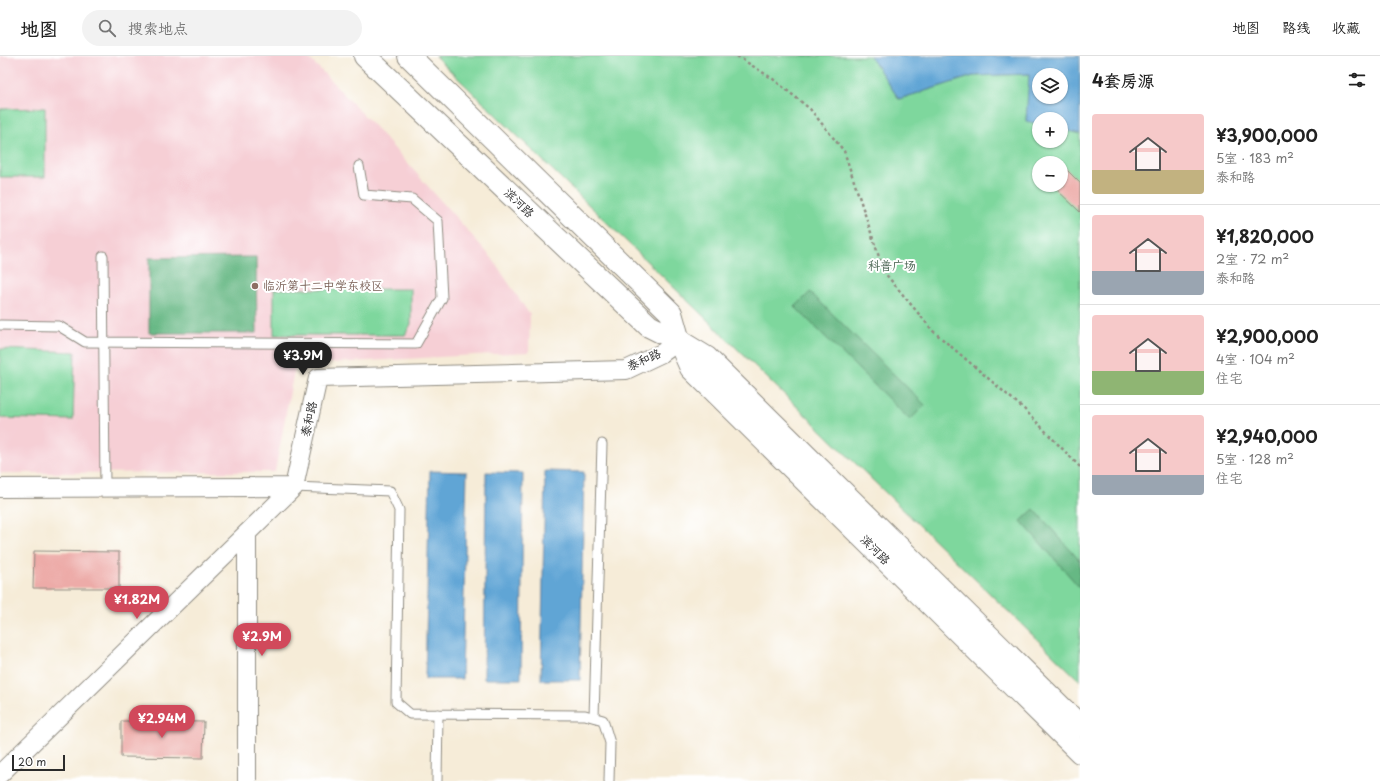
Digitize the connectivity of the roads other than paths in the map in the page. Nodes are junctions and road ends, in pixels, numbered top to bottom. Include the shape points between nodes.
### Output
1 (365, 56) edge
2 (409, 56) edge
3 (359, 166) dead end
4 (103, 256) dead end
5 (0, 325) edge
6 (679, 341) junction
7 (103, 342) junction
8 (602, 444) dead end
9 (0, 488) edge
10 (105, 488) junction
11 (294, 488) junction
12 (247, 533) junction
13 (438, 714) junction
14 (594, 718) junction
15 (1080, 726) edge
16 (1080, 752) edge
17 (0, 774) edge
18 (247, 781) edge
19 (437, 781) edge
20 (609, 781) edge

1 - 6 main road, 滨河路 via 649,326
2 - 6 main road, 滨河路 via 672,313
3 - 7 lane via 364,195 412,199 438,221 442,298 416,344
4 - 7 lane
5 - 7 lane via 59,326 85,342
6 - 11 street, 泰和路 via 662,354 626,370 318,378
6 - 15 main road, 滨河路 via 707,358
6 - 16 main road, 滨河路 via 691,368
7 - 10 lane
8 - 14 lane
9 - 10 street
10 - 11 street
11 - 12 street
11 - 13 lane via 390,491 399,510 396,702 410,714
12 - 17 street
12 - 18 street
13 - 14 lane via 585,714
13 - 19 lane
14 - 20 lane via 603,720 610,743

